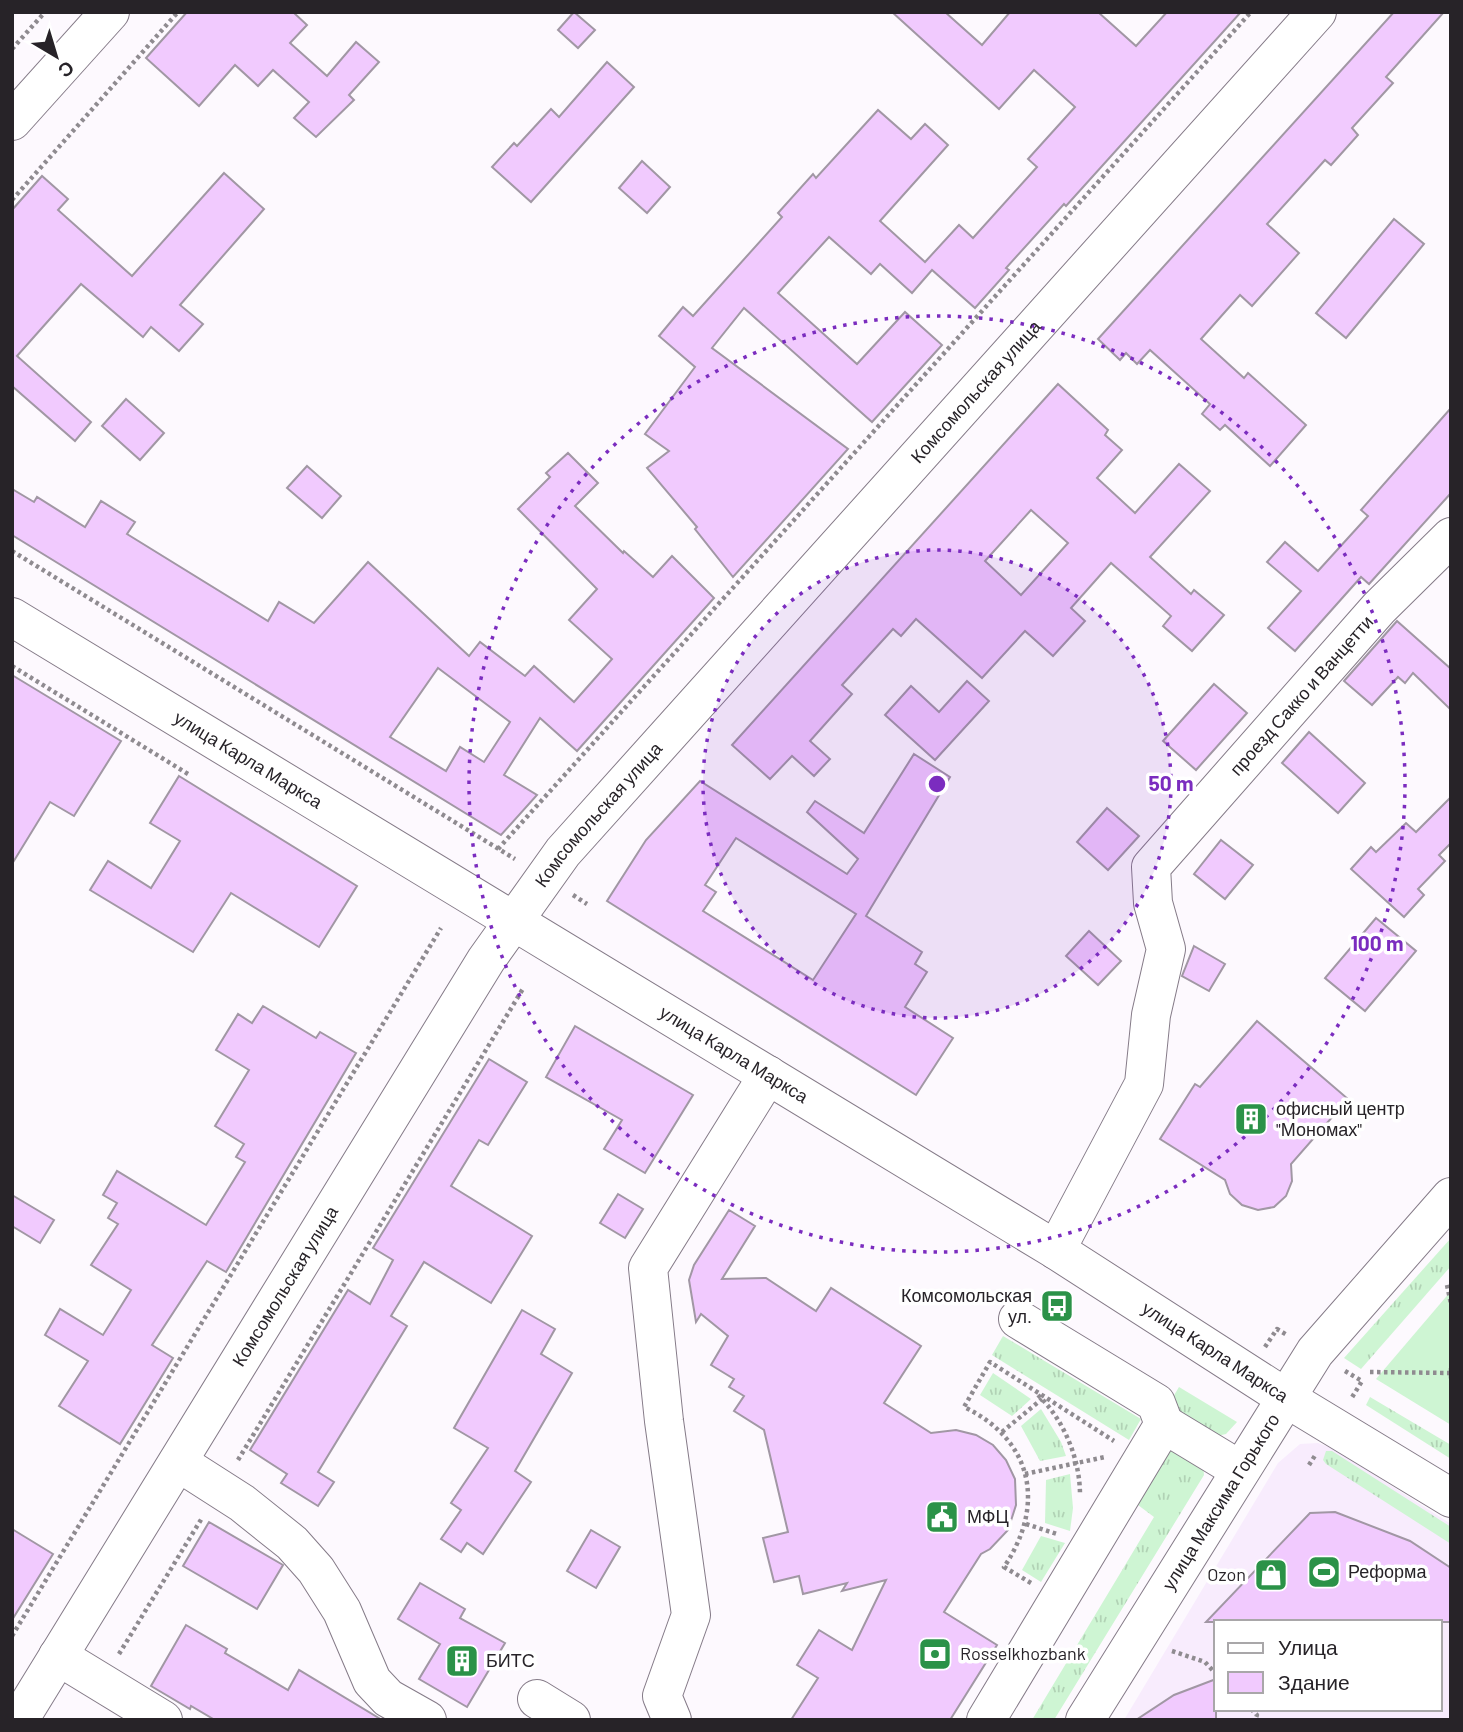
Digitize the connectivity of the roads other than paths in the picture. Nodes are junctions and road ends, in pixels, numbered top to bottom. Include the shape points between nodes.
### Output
1 (110, 12) edge
2 (1317, 12) edge
3 (12, 121) edge
4 (1451, 537) edge
5 (12, 617) edge
6 (515, 921) junction
7 (768, 1074) junction
8 (1451, 1197) edge
9 (1056, 1250) junction
10 (1018, 1319) dead end
11 (1286, 1398) junction
12 (1164, 1424) junction
13 (178, 1462) junction
14 (1240, 1470) junction
15 (1451, 1498) edge
16 (58, 1656) junction
17 (537, 1699) dead end
18 (19, 1720) edge
19 (163, 1720) edge
20 (427, 1720) edge
21 (571, 1720) edge
22 (671, 1720) edge
23 (986, 1720) edge
24 (1085, 1720) edge

1 - 3 street
2 - 6 street, Комсомольская улица via 563,852
4 - 9 street, проезд Сакко и Ванцетти via 1379,608 1151,867 1153,903 1166,949 1150,1015 1144,1084
5 - 6 street, улица Карла Маркса
6 - 7 street, улица Карла Маркса
6 - 13 street, Комсомольская улица via 486,960
7 - 9 street, улица Карла Маркса
7 - 22 street via 649,1268 691,1615 662,1696
8 - 11 street, улица Максима Горького via 1315,1352
9 - 11 street, улица Карла Маркса
10 - 12 street via 1156,1403
11 - 14 street, улица Максима Горького
11 - 15 street, улица Карла Маркса
12 - 14 street
12 - 23 street
13 - 16 street, Комсомольская улица
13 - 20 street via 292,1543 342,1611 372,1681 388,1698
14 - 24 street, улица Максима Горького
16 - 18 street, Комсомольская улица
16 - 19 street
17 - 21 street

